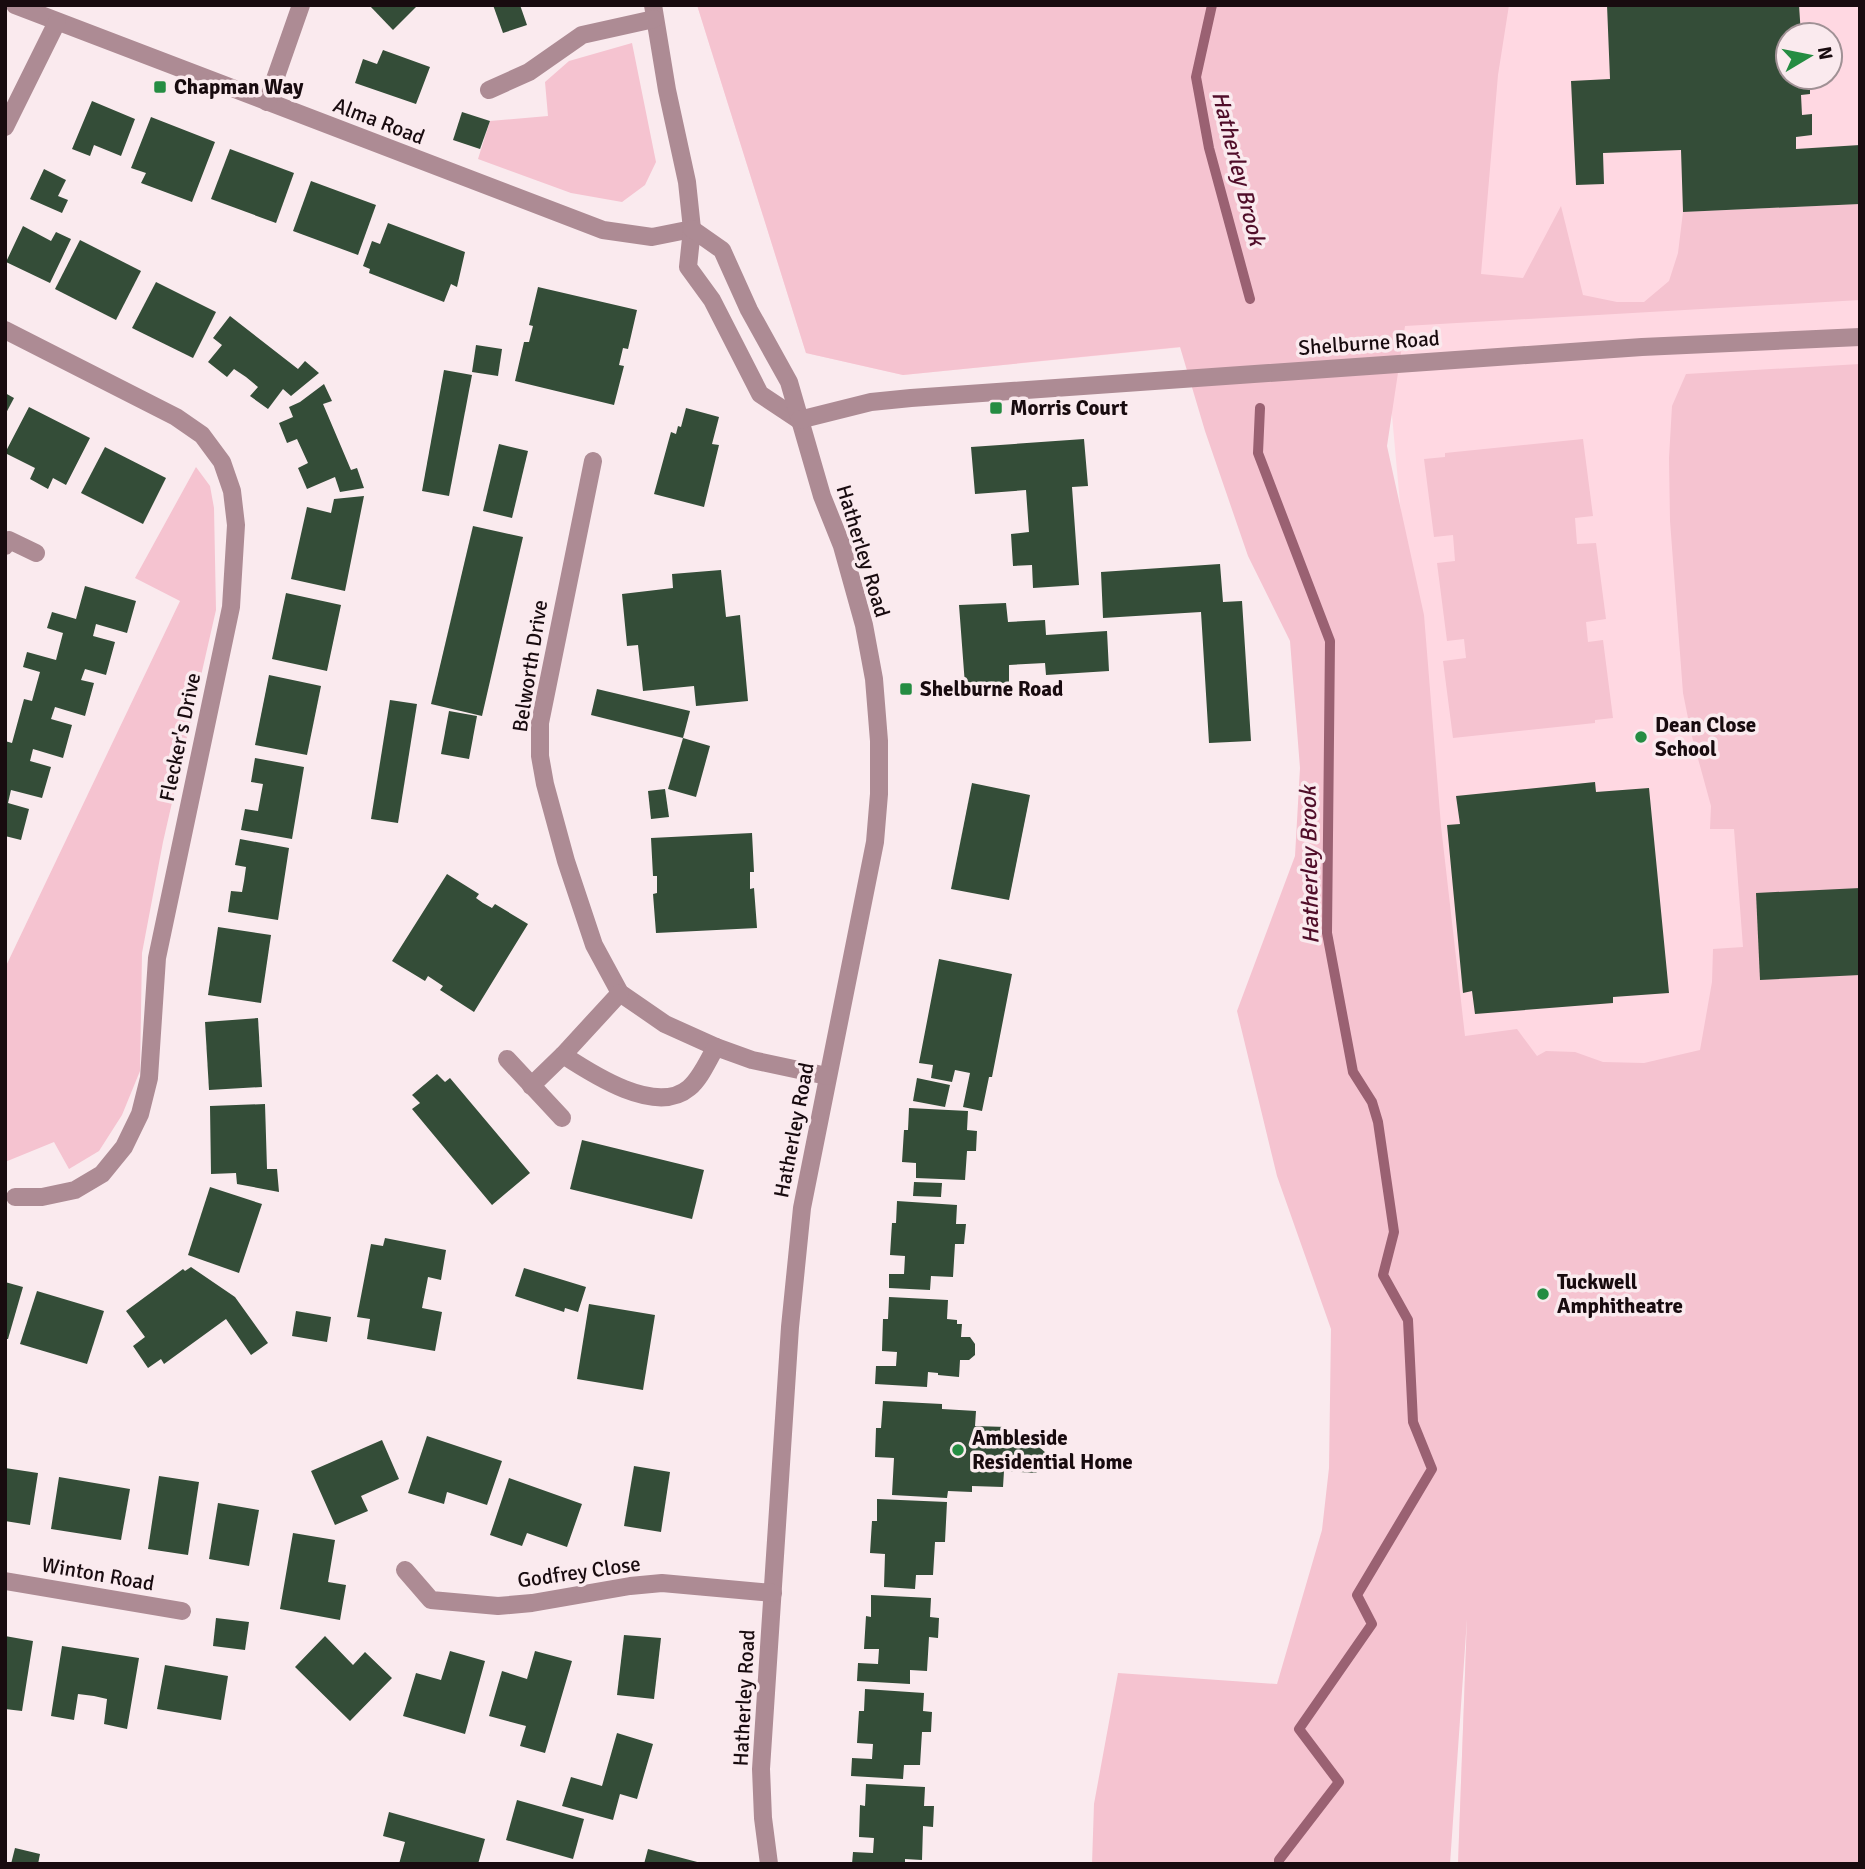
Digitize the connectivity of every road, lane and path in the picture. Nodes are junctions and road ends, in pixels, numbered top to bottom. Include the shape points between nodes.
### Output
1 (15, 5) edge
2 (301, 5) edge
3 (653, 12) edge
4 (57, 22) junction
5 (489, 90) dead end
6 (267, 103) junction
7 (5, 127) edge
8 (692, 229) junction
9 (5, 330) edge
10 (1860, 337) edge
11 (799, 419) junction
12 (593, 461) dead end
13 (5, 546) edge
14 (36, 553) dead end
15 (620, 993) junction
16 (716, 1047) junction
17 (564, 1055) junction
18 (508, 1059) dead end
19 (827, 1076) junction
20 (531, 1086) junction
21 (562, 1118) dead end
22 (15, 1197) dead end
23 (405, 1570) dead end
24 (5, 1581) edge
25 (773, 1593) junction
26 (182, 1611) dead end
27 (769, 1864) edge

1 - 4 street, Alma Road
2 - 6 street
3 - 5 street via 582,35 528,72
3 - 8 street
4 - 6 street, Alma Road
4 - 7 street
6 - 8 street, Alma Road via 603,230 652,237
8 - 11 street, Hatherley Road via 722,250 789,382
8 - 11 street via 688,267 712,300 760,394
9 - 22 street, Flecker's Drive via 176,417 202,435 222,462 236,524 232,607 157,958 149,1078 140,1114 124,1147 102,1174 75,1190
10 - 11 street, Shelburne Road via 1642,347 911,398
11 - 19 street, Hatherley Road via 864,625 878,741 875,842
12 - 15 street, Belworth Drive via 540,723 540,756 579,903 594,945
13 - 14 street via 9,540
15 - 16 street, Belworth Drive via 665,1024
15 - 17 street
16 - 17 street via 689,1088 656,1099 592,1074
16 - 19 street, Belworth Drive
17 - 20 street
18 - 20 street
19 - 25 street, Hatherley Road via 802,1208
20 - 21 street
23 - 25 street, Godfrey Close via 431,1600 498,1606 663,1583
24 - 26 street, Winton Road
25 - 27 street, Hatherley Road via 761,1769

